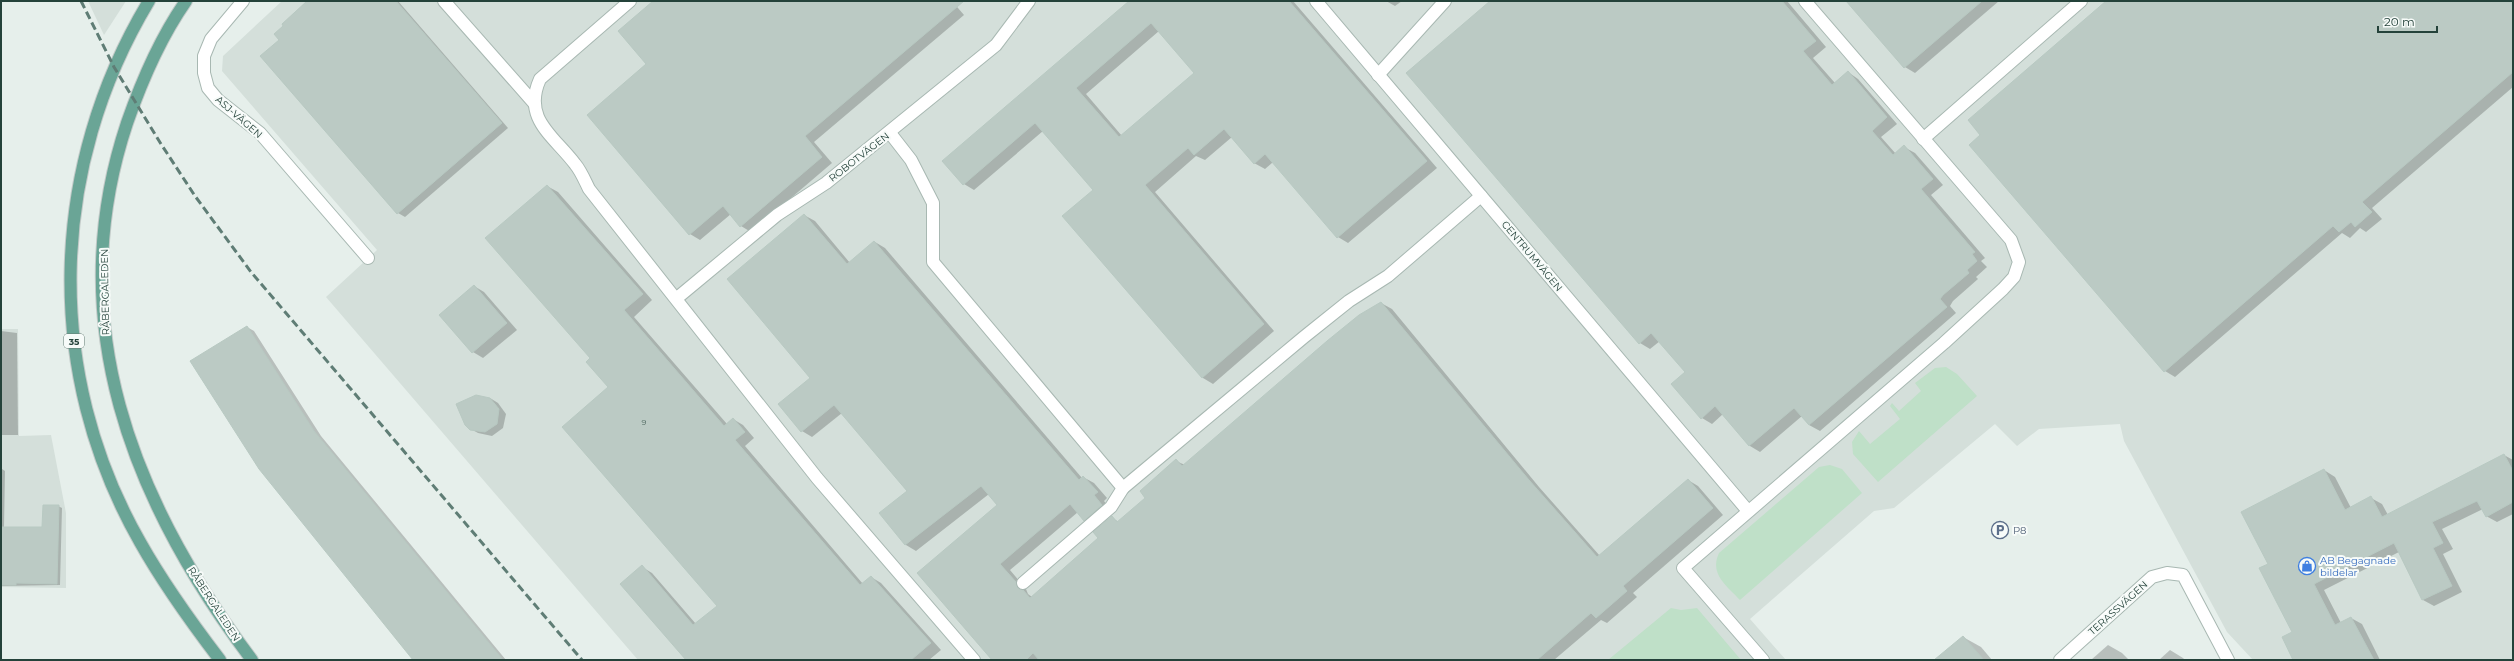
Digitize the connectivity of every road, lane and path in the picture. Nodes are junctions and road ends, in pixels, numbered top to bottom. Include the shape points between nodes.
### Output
1 (149, 1) edge
2 (186, 1) edge
3 (243, 1) edge
4 (444, 1) edge
5 (630, 1) edge
6 (1029, 1) edge
7 (1316, 1) edge
8 (1445, 1) edge
9 (1805, 1) edge
10 (2081, 1) edge
11 (1378, 75) junction
12 (534, 103) junction
13 (890, 133) junction
14 (1923, 139) junction
15 (1481, 196) junction
16 (368, 258) dead end
17 (677, 298) junction
18 (1123, 488) junction
19 (1748, 511) junction
20 (1024, 583) dead end
21 (220, 660) edge
22 (252, 660) edge
23 (974, 660) edge
24 (1763, 660) edge
25 (2060, 660) edge
26 (2228, 660) edge

1 - 21 main road, 35 via 103,93 88,140 79,181 70,265 74,345 95,438 139,541 177,602
2 - 22 main road, RÅBERGALEDEN via 158,48 134,102 120,146 105,224 103,305 106,344 117,400 143,478 199,584
3 - 16 street, ASJ-VÄGEN via 211,39 204,56 204,73 208,88 218,100 260,133
4 - 12 street
5 - 12 street via 540,79
6 - 13 street, ROBOTVÄGEN via 996,46
7 - 11 street, CENTRUMVÄGEN
8 - 11 street
9 - 14 street
10 - 14 street
11 - 15 street, CENTRUMVÄGEN
12 - 17 street via 540,123 576,165 589,189
13 - 17 street, ROBOTVÄGEN via 826,183 778,215
13 - 18 street via 911,160 933,204 933,262
14 - 19 street via 2011,240 2019,262 2014,277 1944,343
15 - 18 street via 1388,276 1349,301
15 - 19 street, CENTRUMVÄGEN
17 - 23 street via 817,478
18 - 20 street via 1111,507
19 - 24 street via 1683,568
25 - 26 street, TERASSVÄGEN via 2152,577 2167,573 2183,575

